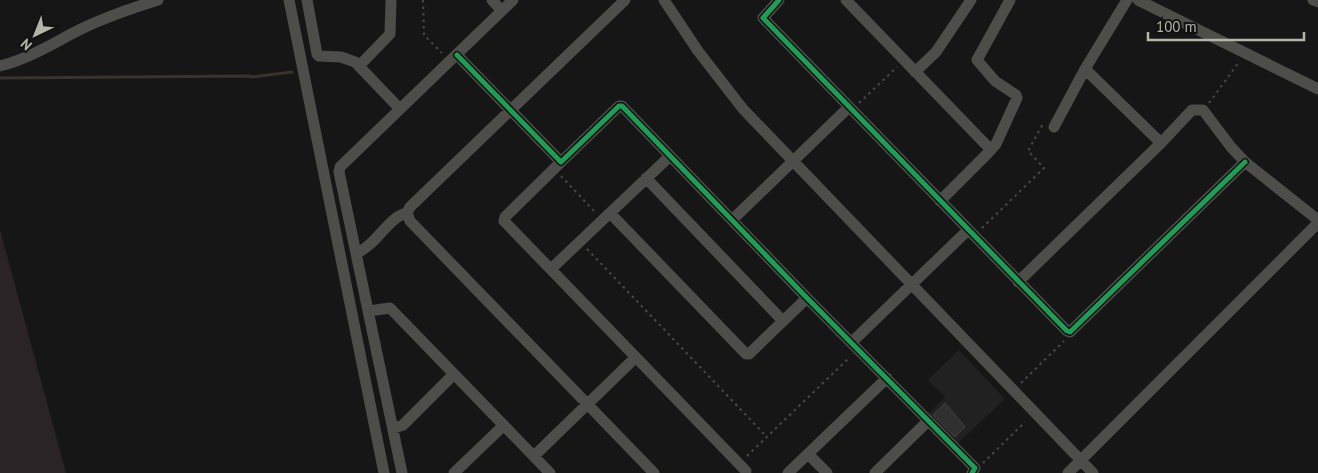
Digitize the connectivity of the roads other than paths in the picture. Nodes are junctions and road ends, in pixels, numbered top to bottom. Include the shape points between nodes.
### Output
1 (158, 0) edge
2 (289, 0) edge
3 (307, 0) edge
4 (391, 0) edge
5 (492, 0) edge
6 (513, 0) edge
7 (624, 0) edge
8 (664, 0) edge
9 (779, 0) edge
10 (846, 0) edge
11 (970, 0) edge
12 (1010, 0) edge
13 (1127, 0) edge
14 (1138, 0) edge
15 (1313, 0) edge
16 (1318, 2) edge
17 (502, 10) junction
18 (454, 58) junction
19 (0, 66) edge
20 (359, 66) junction
21 (1085, 69) junction
22 (915, 72) junction
23 (1318, 89) edge
24 (400, 109) junction
25 (850, 109) junction
26 (511, 110) junction
27 (1054, 127) dead end
28 (1161, 143) junction
29 (991, 150) junction
30 (670, 156) junction
31 (792, 161) junction
32 (561, 162) junction
33 (1245, 162) junction
34 (646, 178) junction
35 (940, 200) junction
36 (407, 213) junction
37 (610, 213) junction
38 (732, 220) junction
39 (1318, 222) edge
40 (968, 230) junction
41 (356, 254) junction
42 (551, 269) junction
43 (1018, 282) junction
44 (912, 285) junction
45 (807, 298) junction
46 (369, 311) junction
47 (783, 321) junction
48 (852, 342) junction
49 (636, 357) junction
50 (454, 374) junction
51 (887, 378) junction
52 (587, 404) junction
53 (928, 421) junction
54 (504, 425) junction
55 (394, 428) junction
56 (808, 454) junction
57 (534, 456) junction
58 (1081, 461) junction
59 (457, 472) edge
60 (746, 472) edge
61 (973, 472) edge
62 (384, 473) edge
63 (402, 473) edge
64 (550, 473) edge
65 (654, 473) edge
66 (788, 473) edge
67 (827, 473) edge
68 (875, 473) edge
69 (1068, 473) edge
70 (1092, 473) edge

1 - 19 street via 84,28 13,63
2 - 62 street
3 - 20 street via 317,54 349,59
4 - 20 street via 390,34
5 - 17 street
6 - 17 street
7 - 26 street
8 - 31 street via 726,89
9 - 25 street via 763,18
10 - 22 street
11 - 22 street via 936,52
12 - 29 street via 977,60 995,81 1017,98
13 - 21 street
14 - 23 street
15 - 16 street
17 - 18 street
18 - 24 street
18 - 26 street
20 - 24 street
21 - 27 street
21 - 28 street
22 - 29 street
24 - 41 street via 340,167
25 - 31 street
25 - 35 street
26 - 32 street
26 - 36 street
28 - 33 street via 1192,110 1203,110
28 - 43 street
29 - 35 street
30 - 32 street via 619,106
30 - 34 street
30 - 38 street
31 - 38 street
31 - 44 street
32 - 42 street via 504,221
33 - 39 street
33 - 43 street via 1068,332
34 - 37 street
34 - 47 street
35 - 40 street
36 - 41 street via 398,217 364,251
36 - 52 street via 410,221
37 - 42 street
37 - 47 street via 746,354
38 - 45 street
39 - 58 street
40 - 43 street
40 - 44 street
41 - 46 street
42 - 49 street
44 - 48 street
44 - 58 street
45 - 47 street
45 - 48 street
46 - 50 street via 390,308
46 - 55 street
48 - 51 street
49 - 52 street
49 - 60 street
50 - 54 street
50 - 55 street via 403,425
51 - 53 street
51 - 56 street
52 - 57 street
52 - 65 street
53 - 61 street via 974,468
53 - 68 street
54 - 57 street
54 - 59 street
55 - 63 street
56 - 66 street
56 - 67 street
57 - 64 street
58 - 69 street
58 - 70 street

